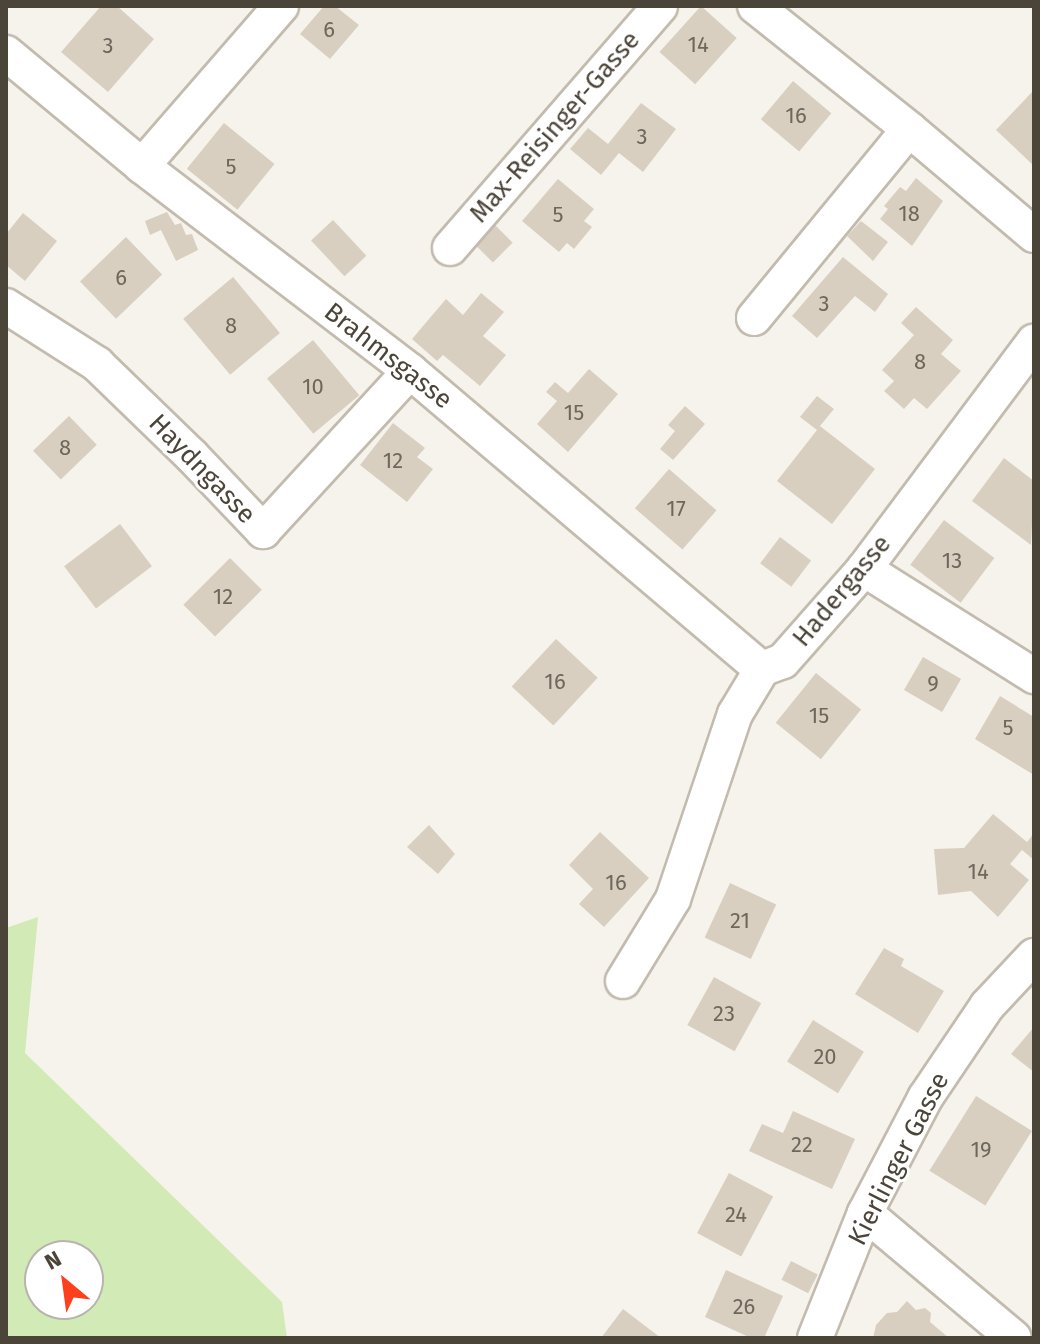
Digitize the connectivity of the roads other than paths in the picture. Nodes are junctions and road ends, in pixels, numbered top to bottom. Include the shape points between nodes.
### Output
1 (281, 6) edge
2 (660, 6) edge
3 (755, 6) edge
4 (6, 53) edge
5 (909, 129) junction
6 (142, 166) junction
7 (1034, 235) edge
8 (450, 248) dead end
9 (6, 306) edge
10 (754, 318) dead end
11 (1034, 342) edge
12 (410, 371) junction
13 (864, 569) junction
14 (762, 669) junction
15 (1034, 676) edge
16 (1034, 956) edge
17 (623, 981) dead end
18 (865, 1213) junction
19 (815, 1338) edge
20 (1014, 1338) edge

1 - 6 street
2 - 8 street, Max-Reisinger-Gasse
3 - 5 street
4 - 6 street, Brahmsgasse
5 - 7 street
5 - 10 street
6 - 12 street, Brahmsgasse
9 - 12 street, Haydngasse via 97,364 263,531
11 - 13 street, Hadergasse
12 - 14 street, Brahmsgasse
13 - 14 street, Hadergasse via 783,661
13 - 15 street
14 - 17 street, Hadergasse via 735,714 673,899
16 - 18 street, Kierlinger Gasse via 987,1006 925,1098
18 - 19 street, Kierlinger Gasse
18 - 20 street

